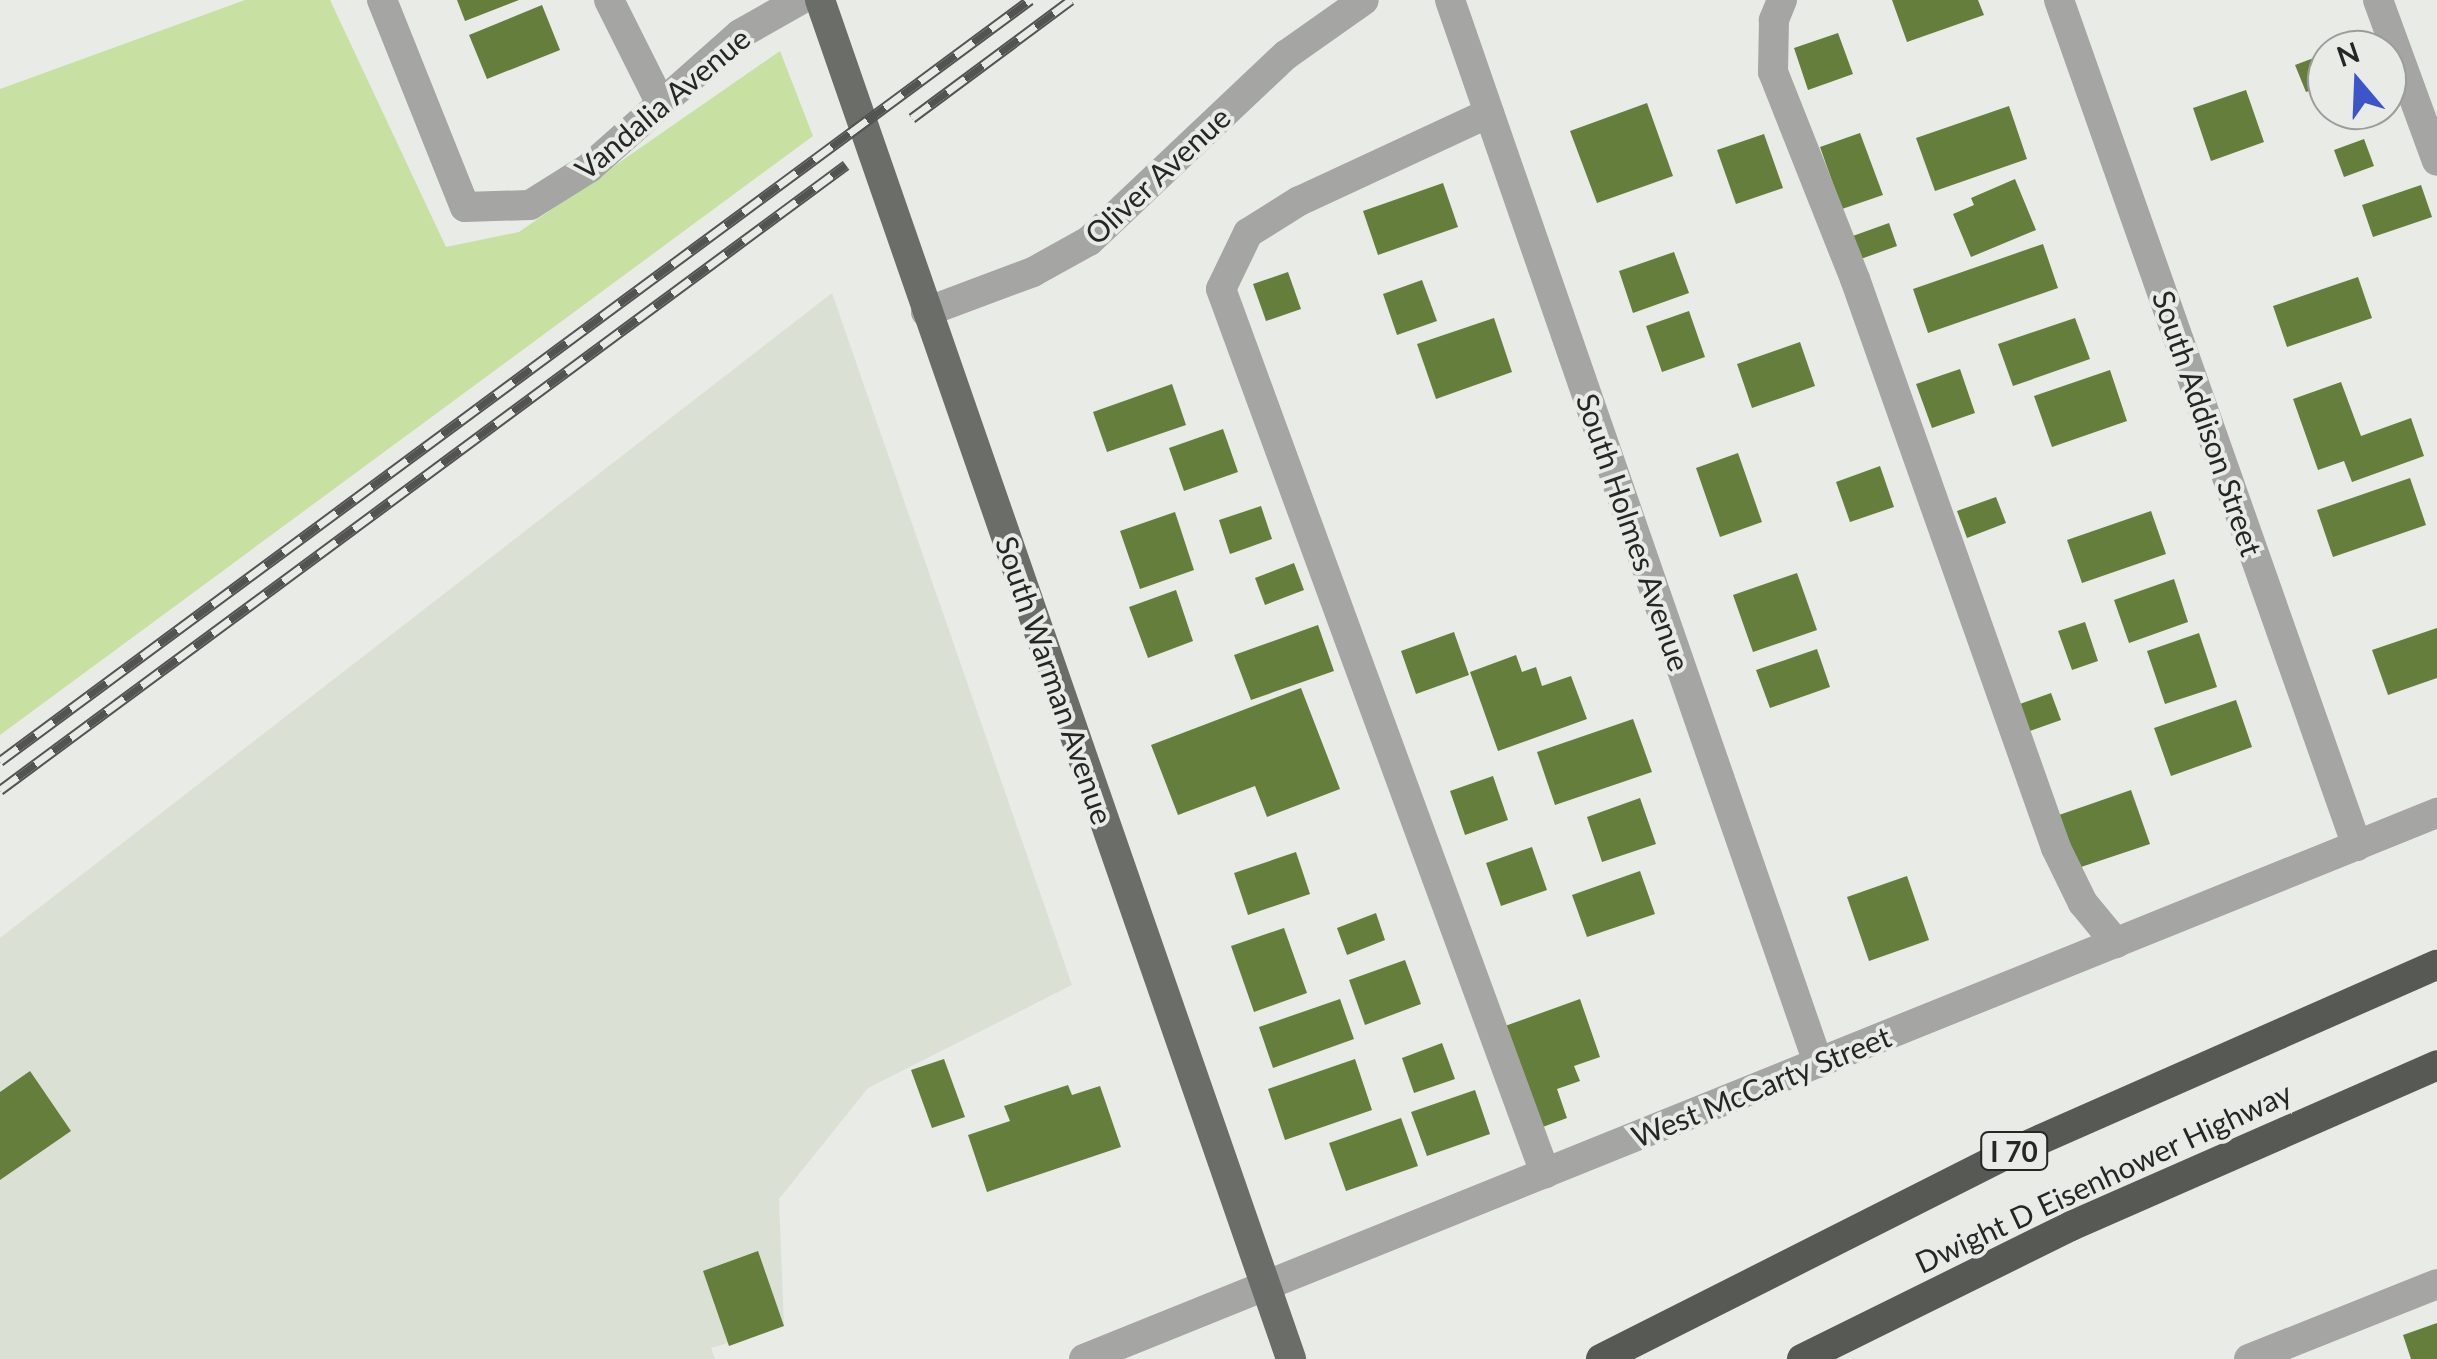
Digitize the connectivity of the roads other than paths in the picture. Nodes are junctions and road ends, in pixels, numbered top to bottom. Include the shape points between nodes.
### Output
1 (382, 0) edge
2 (608, 0) edge
3 (800, 0) edge
4 (820, 0) edge
5 (1364, 0) edge
6 (1450, 0) edge
7 (1782, 0) edge
8 (2059, 0) edge
9 (2378, 0) edge
10 (661, 104) junction
11 (1489, 113) junction
12 (2437, 161) edge
13 (926, 312) junction
14 (2437, 813) edge
15 (2357, 846) junction
16 (2116, 943) junction
17 (2437, 964) edge
18 (1818, 1064) junction
19 (2437, 1065) edge
20 (1544, 1173) junction
21 (2437, 1284) edge
22 (1266, 1286) junction
23 (1084, 1359) edge
24 (1291, 1359) edge
25 (1600, 1359) edge
26 (1802, 1359) edge
27 (2249, 1359) edge

1 - 10 street, Vandalia Avenue via 465,207 530,205 590,168
2 - 10 street
3 - 10 street, Vandalia Avenue via 740,34
4 - 13 main road, South Warman Avenue
5 - 13 street, Oliver Avenue via 1286,55 1090,241 1032,272
6 - 11 street, South Holmes Avenue
7 - 16 street via 1774,20 1773,72 1856,279 2056,848 2083,903
8 - 15 street, South Addison Street
9 - 12 street
11 - 18 street, South Holmes Avenue
11 - 20 street via 1299,201 1248,232 1221,289
13 - 22 main road, South Warman Avenue
14 - 15 street, West McCarty Street
15 - 16 street, West McCarty Street
16 - 18 street, West McCarty Street
17 - 25 highway, Dwight D Eisenhower Highway / I 70 via 2003,1156
18 - 20 street, West McCarty Street
19 - 26 highway, Dwight D Eisenhower Highway via 2071,1226
20 - 22 street, West McCarty Street
21 - 27 street
22 - 23 street, West McCarty Street
22 - 24 main road, South Warman Avenue

